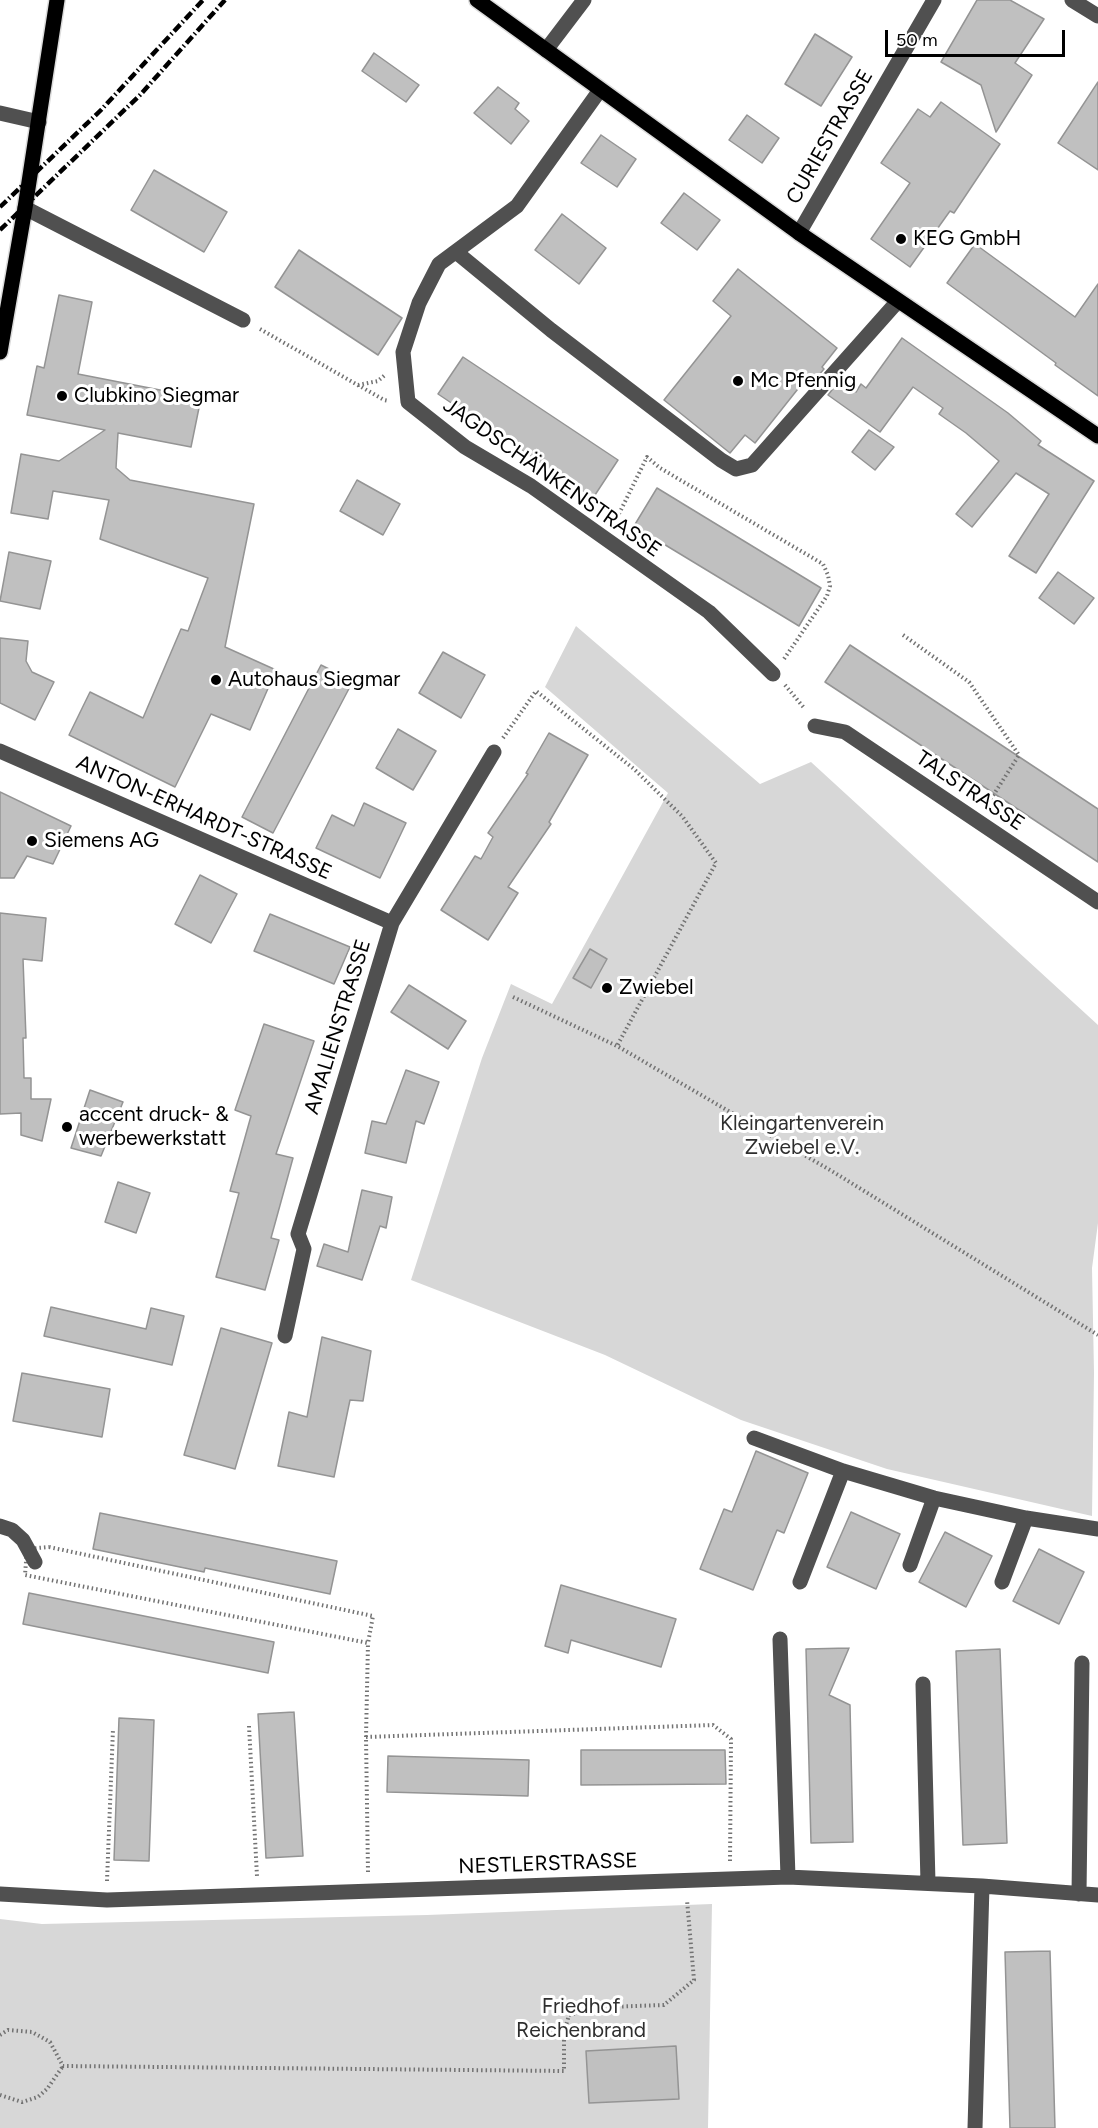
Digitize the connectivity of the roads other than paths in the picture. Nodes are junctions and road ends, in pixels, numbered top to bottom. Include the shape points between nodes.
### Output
1 (57, 0) edge
2 (477, 0) edge
3 (584, 0) edge
4 (934, 0) edge
5 (1072, 0) edge
6 (1098, 16) edge
7 (546, 50) junction
8 (600, 90) junction
9 (0, 113) edge
10 (39, 122) junction
11 (25, 208) junction
12 (799, 233) junction
13 (456, 252) junction
14 (898, 301) junction
15 (243, 320) road end
16 (0, 352) edge
17 (1098, 436) edge
18 (773, 675) road end
19 (815, 726) dead end
20 (0, 751) edge
21 (494, 752) road end
22 (1098, 902) edge
23 (392, 923) junction
24 (285, 1336) dead end
25 (754, 1438) dead end
26 (843, 1472) junction
27 (934, 1498) junction
28 (1026, 1518) junction
29 (0, 1526) edge
30 (1098, 1529) edge
31 (35, 1562) dead end
32 (909, 1565) dead end
33 (800, 1582) dead end
34 (1002, 1582) dead end
35 (780, 1639) dead end
36 (1082, 1663) dead end
37 (923, 1684) dead end
38 (788, 1877) junction
39 (928, 1883) junction
40 (982, 1886) junction
41 (0, 1894) edge
42 (1079, 1894) junction
43 (1098, 1895) edge
44 (975, 2128) edge

1 - 10 main road
2 - 7 main road
3 - 7 street
4 - 12 street, CURIESTRASSE
5 - 6 street
7 - 8 main road
8 - 12 main road
8 - 13 street via 517,206
9 - 10 street
10 - 11 main road
11 - 15 street
11 - 16 main road
12 - 14 main road
13 - 14 street via 736,469 752,465
13 - 18 street, JAGDSCHÄNKENSTRASSE via 439,264 419,303 403,352 408,402 465,447 531,486 709,612
14 - 17 main road
19 - 22 street, TALSTRASSE via 845,732
20 - 23 street, ANTON-ERHARDT-STRASSE
21 - 23 street, AMALIENSTRASSE
23 - 24 street, AMALIENSTRASSE via 298,1234 304,1249
25 - 26 street
26 - 27 street
26 - 33 street
27 - 28 street
27 - 32 street
28 - 30 street
28 - 34 street
29 - 31 street via 23,1540
35 - 38 street
36 - 42 street
37 - 39 street
38 - 39 street, NESTLERSTRASSE
38 - 41 street, NESTLERSTRASSE via 107,1900
39 - 40 street, NESTLERSTRASSE
40 - 42 street, NESTLERSTRASSE
40 - 44 street
42 - 43 street, NESTLERSTRASSE

